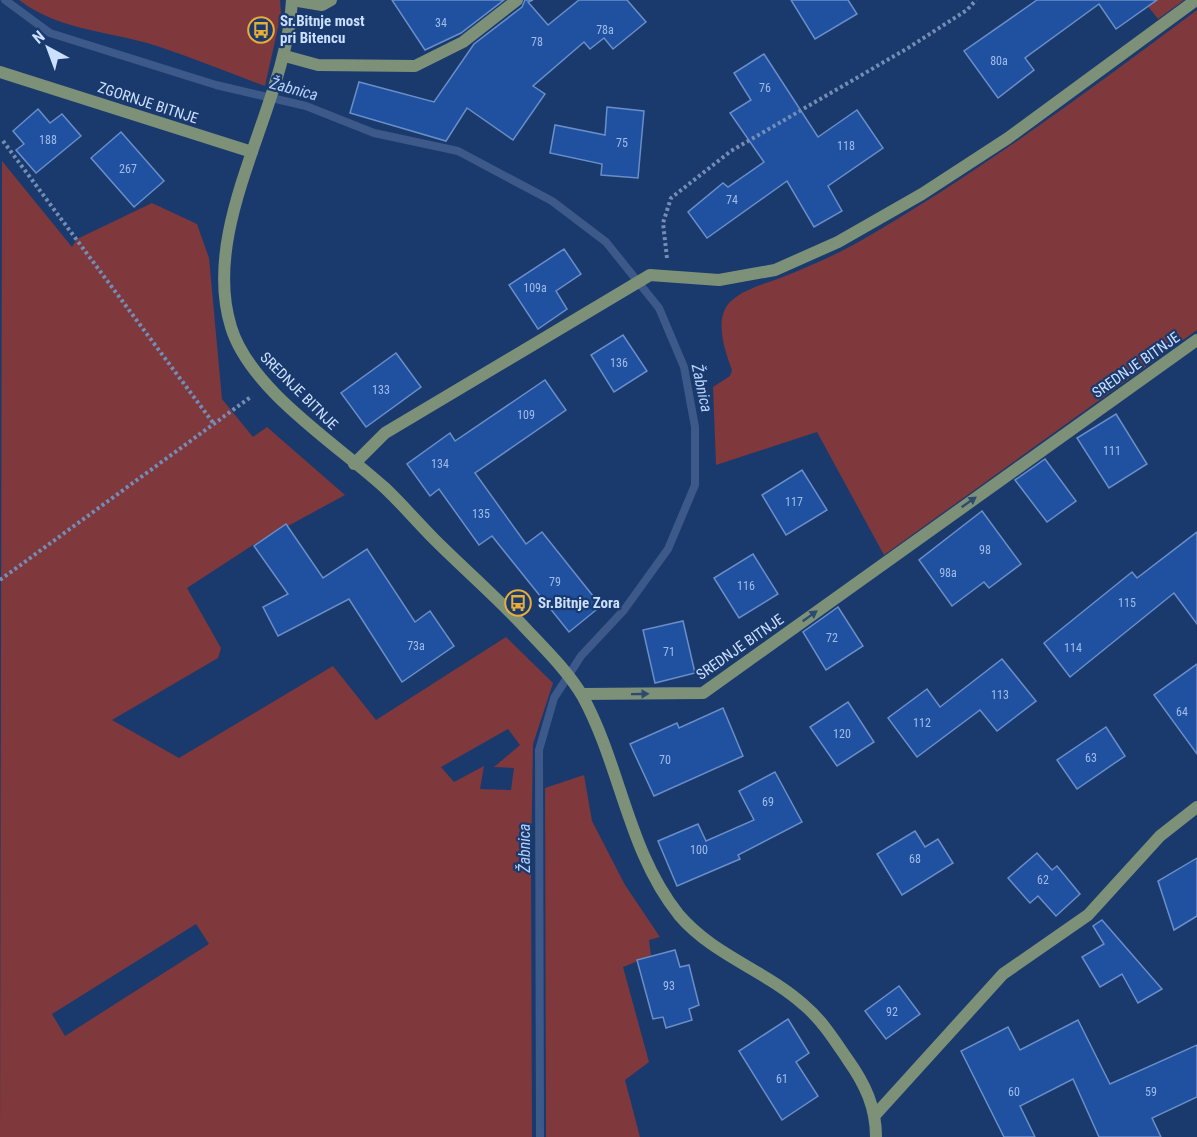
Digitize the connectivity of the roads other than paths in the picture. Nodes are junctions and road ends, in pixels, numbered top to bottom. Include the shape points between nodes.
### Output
1 (292, 0) edge
2 (331, 0) edge
3 (517, 0) edge
4 (1196, 0) edge
5 (285, 56) junction
6 (0, 72) edge
7 (252, 152) junction
8 (1197, 340) edge
9 (354, 464) junction
10 (582, 694) junction
11 (1197, 807) edge
12 (876, 1114) junction
13 (876, 1137) edge

1 - 2 street via 322,5
1 - 5 street
3 - 5 street via 463,42 415,66 318,65
4 - 9 street via 1008,138 921,195 837,242 775,270 719,280 650,275 384,433
5 - 7 street, SREDNJE BITNJE
6 - 7 street, ZGORNJE BITNJE
7 - 9 street, SREDNJE BITNJE via 228,242 226,306 241,353 268,385
10 -> 8 street, SREDNJE BITNJE via 703,693
9 - 10 street, SREDNJE BITNJE via 407,510 529,632
10 - 12 street via 603,740 638,841 663,894 710,944 804,1005 830,1033 861,1078
11 - 12 street via 1160,836 1088,915 1003,974
12 - 13 street

